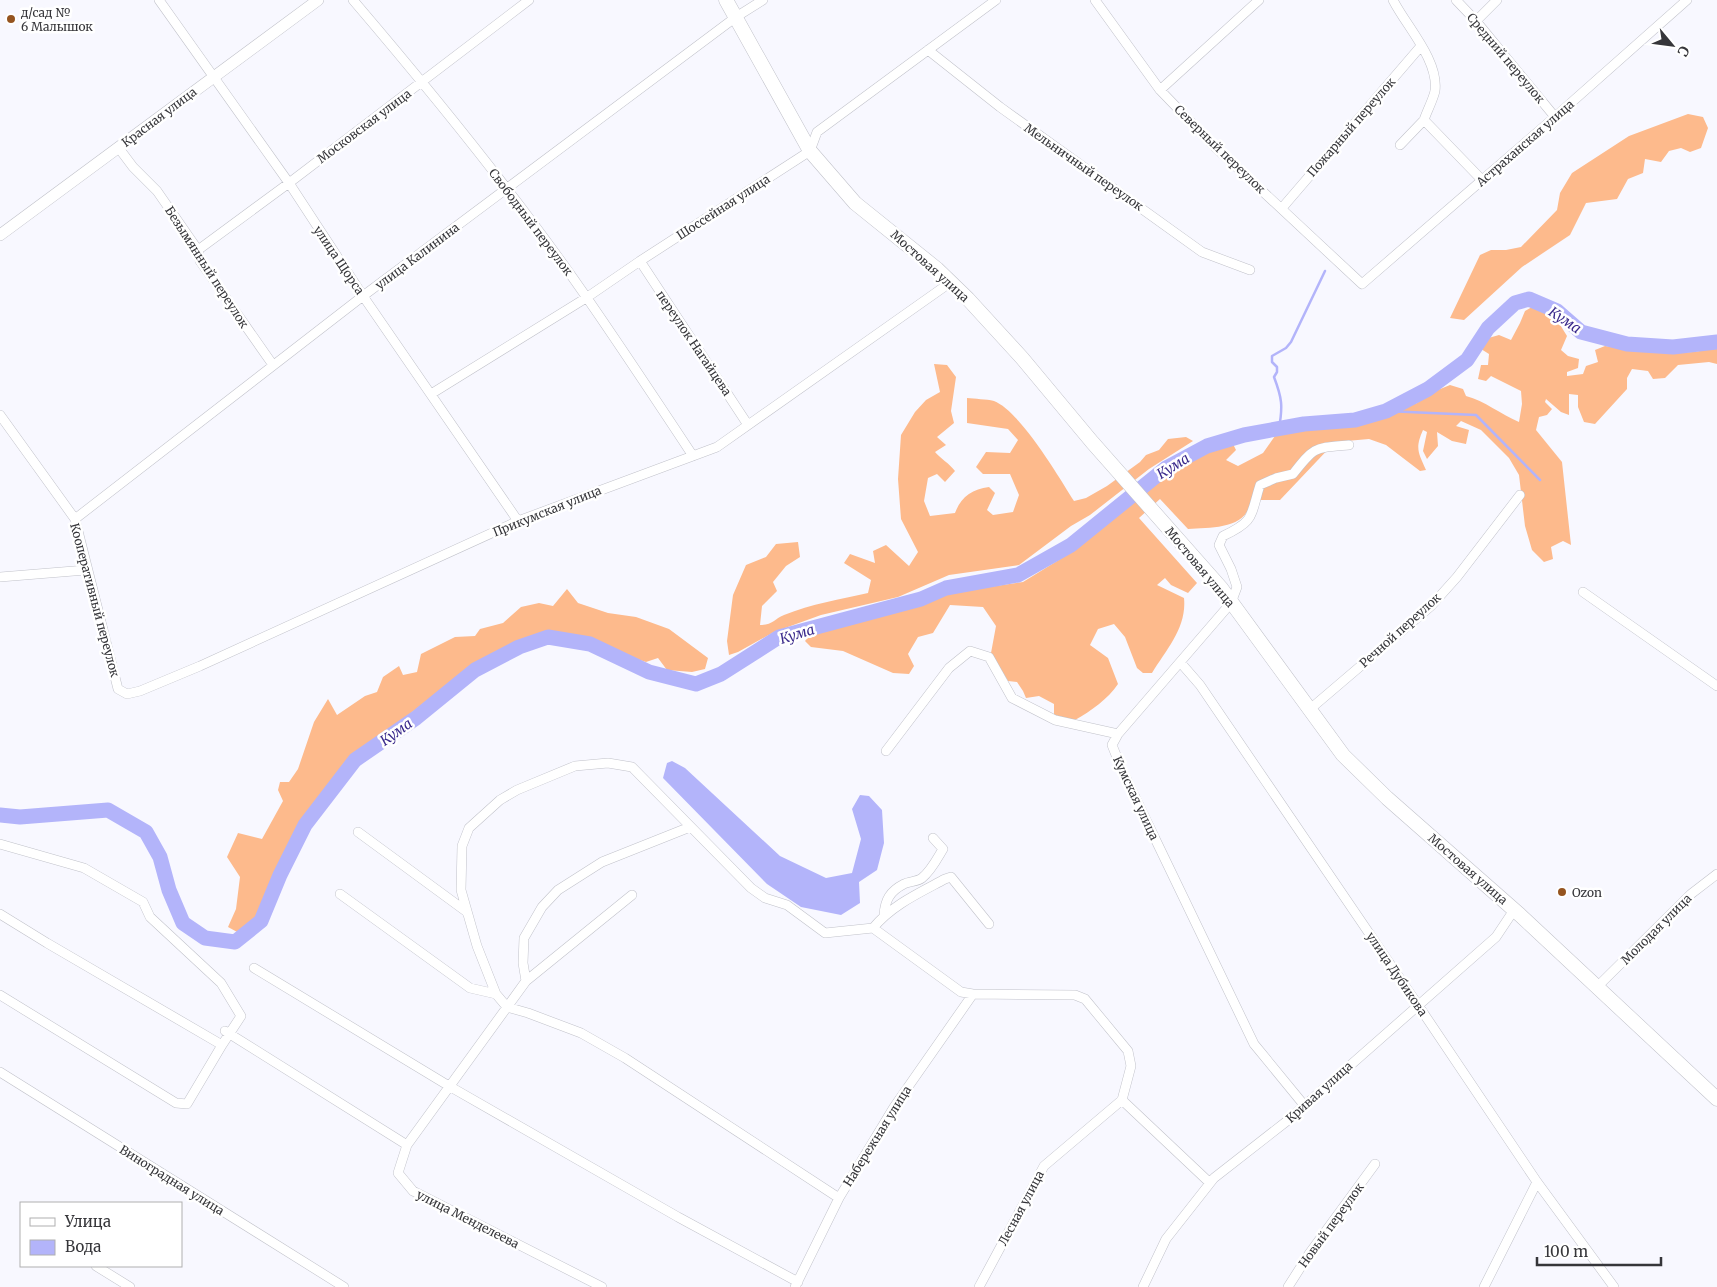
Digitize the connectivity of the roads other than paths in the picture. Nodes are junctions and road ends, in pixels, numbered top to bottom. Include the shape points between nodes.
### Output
1 (159, 0) edge
2 (318, 0) edge
3 (353, 0) edge
4 (529, 0) edge
5 (726, 0) edge
6 (764, 0) edge
7 (996, 0) edge
8 (1095, 0) edge
9 (1259, 0) edge
10 (1393, 0) edge
11 (1456, 0) edge
12 (1497, 0) edge
13 (1687, 0) edge
14 (736, 17) junction
15 (1476, 22) junction
16 (1421, 46) junction
17 (928, 50) junction
18 (213, 77) junction
19 (423, 81) junction
20 (1160, 90) junction
21 (1555, 117) junction
22 (1424, 120) junction
23 (1400, 145) dead end
24 (118, 147) junction
25 (810, 151) junction
26 (1482, 180) junction
27 (289, 184) junction
28 (507, 189) junction
29 (1282, 208) junction
30 (0, 235) edge
31 (198, 250) junction
32 (640, 261) junction
33 (1250, 270) dead end
34 (951, 282) junction
35 (1362, 284) joint
36 (363, 296) junction
37 (586, 298) junction
38 (273, 365) junction
39 (431, 394) junction
40 (0, 415) edge
41 (748, 425) junction
42 (1349, 445) dead end
43 (693, 456) junction
44 (1520, 495) dead end
45 (74, 519) junction
46 (518, 521) junction
47 (86, 570) junction
48 (0, 577) edge
49 (1583, 592) dead end
50 (1231, 603) junction
51 (1180, 662) junction
52 (1717, 686) edge
53 (118, 689) joint
54 (1309, 710) junction
55 (1118, 734) junction
56 (886, 751) dead end
57 (690, 827) junction
58 (358, 832) dead end
59 (933, 838) dead end
60 (0, 844) edge
61 (1717, 874) edge
62 (340, 894) dead end
63 (632, 895) dead end
64 (1514, 910) junction
65 (467, 912) junction
66 (0, 914) edge
67 (884, 915) junction
68 (989, 924) dead end
69 (873, 928) junction
70 (254, 968) dead end
71 (526, 981) junction
72 (1597, 987) junction
73 (496, 994) junction
74 (973, 994) junction
75 (0, 995) edge
76 (1418, 1005) junction
77 (507, 1006) junction
78 (228, 1033) junction
79 (222, 1045) junction
80 (0, 1072) edge
81 (449, 1086) junction
82 (1717, 1099) edge
83 (1122, 1100) junction
84 (1304, 1105) junction
85 (406, 1144) junction
86 (1376, 1164) dead end
87 (1537, 1182) junction
88 (1210, 1183) junction
89 (839, 1198) junction
90 (98, 1267) edge
91 (797, 1284) edge
92 (130, 1287) edge
93 (344, 1287) edge
94 (602, 1287) edge
95 (979, 1287) edge
96 (1143, 1287) edge
97 (1288, 1287) edge
98 (1484, 1287) edge
99 (1614, 1287) edge

1 - 18 street, улица Щорса
2 - 18 street, Красная улица
3 - 19 street, Свободный переулок
4 - 19 street, Московская улица
5 - 14 main road, Мостовая улица
6 - 14 street, улица Калинина
7 - 17 street
8 - 20 street, Северный переулок
9 - 20 street
10 - 16 street
11 - 15 street, Средний переулок
12 - 15 street
13 - 21 street, Астраханская улица
14 - 25 main road, Мостовая улица
14 - 28 street, улица Калинина
15 - 21 street, Средний переулок
16 - 22 street via 1433,70 1435,91
16 - 29 street, Пожарный переулок
17 - 25 street via 817,132
17 - 33 street, Мельничный переулок via 1000,107 1202,252
18 - 24 street, Красная улица
18 - 27 street, улица Щорса
19 - 27 street, Московская улица
19 - 28 street, Свободный переулок
20 - 29 street, Северный переулок via 1214,146
21 - 26 street, Астраханская улица
22 - 23 street
22 - 26 street
24 - 30 street, Красная улица
24 - 31 street, Безымянный переулок via 132,167 157,191
25 - 32 street, Шоссейная улица
25 - 34 main road, Мостовая улица via 855,203
26 - 35 street, Астраханская улица
27 - 31 street, Московская улица
27 - 36 street, улица Щорса
28 - 36 street, улица Калинина
28 - 37 street, Свободный переулок
29 - 35 street, Северный переулок
31 - 38 street, Безымянный переулок via 200,262
32 - 37 street, Шоссейная улица
32 - 41 street, переулок Нагайцева
34 - 41 street, Прикумская улица
34 - 50 main road, Мостовая улица via 1022,358
36 - 38 street, улица Калинина
36 - 39 street, улица Щорса
37 - 39 street, Шоссейная улица
37 - 43 street, Свободный переулок
38 - 45 street, улица Калинина
39 - 46 street, улица Щорса
40 - 45 street, Кооперативный переулок
41 - 43 street, Прикумская улица via 717,447
42 - 50 street via 1318,448 1308,454 1292,474 1260,486 1252,515 1240,527 1223,536 1219,545 1237,587
43 - 46 street, Прикумская улица
44 - 54 street, Речной переулок via 1457,578 1431,606
45 - 47 street, Кооперативный переулок
46 - 53 street, Прикумская улица via 200,666 140,691 127,694
47 - 48 street
47 - 53 street, Кооперативный переулок
49 - 52 street
50 - 51 street
50 - 54 main road, Мостовая улица
51 - 55 street
51 - 76 street, улица Дубикова via 1200,685
54 - 64 main road, Мостовая улица via 1343,755 1387,798
55 - 56 street via 1055,720 1012,698 989,657 970,651 949,668
55 - 84 street, Кумская улица via 1112,745 1122,770 1254,1044
57 - 65 street via 632,767 608,763 575,766 517,790 500,800 469,828 460,863 460,890
57 - 69 street via 751,888 765,898 787,905 820,931
57 - 71 street via 602,862 558,890 542,907 524,938
58 - 65 street
59 - 67 street via 943,849 930,870 921,879 892,892 885,901
60 - 78 street via 84,868 143,902 150,917 222,983 242,1016
61 - 72 street, Молодая улица via 1690,894
62 - 73 street via 470,988
63 - 71 street
64 - 72 main road, Мостовая улица
64 - 76 street, Кривая улица via 1496,937
65 - 73 street
66 - 79 street
67 - 68 street via 952,877
67 - 69 street
69 - 74 street via 961,992
70 - 81 street
71 - 77 street
72 - 82 main road, Мостовая улица
73 - 77 street
74 - 83 street via 1075,995 1085,999 1128,1051 1130,1066
74 - 89 street, Набережная улица via 894,1107
75 - 79 street via 176,1103 187,1104
76 - 84 street, Кривая улица
76 - 87 street, улица Дубикова
77 - 81 street
77 - 89 street via 581,1033 625,1058
78 - 79 street
78 - 85 street
80 - 93 street, Виноградная улица
81 - 85 street
81 - 91 street
83 - 88 street
83 - 95 street, Лесная улица via 1044,1166
84 - 88 street, Кривая улица
85 - 94 street, улица Менделеева via 398,1174 413,1191
86 - 97 street, Новый переулок
87 - 98 street
87 - 99 street, улица Дубикова
88 - 96 street, Кривая улица via 1166,1239
89 - 91 street, Набережная улица
90 - 92 street

